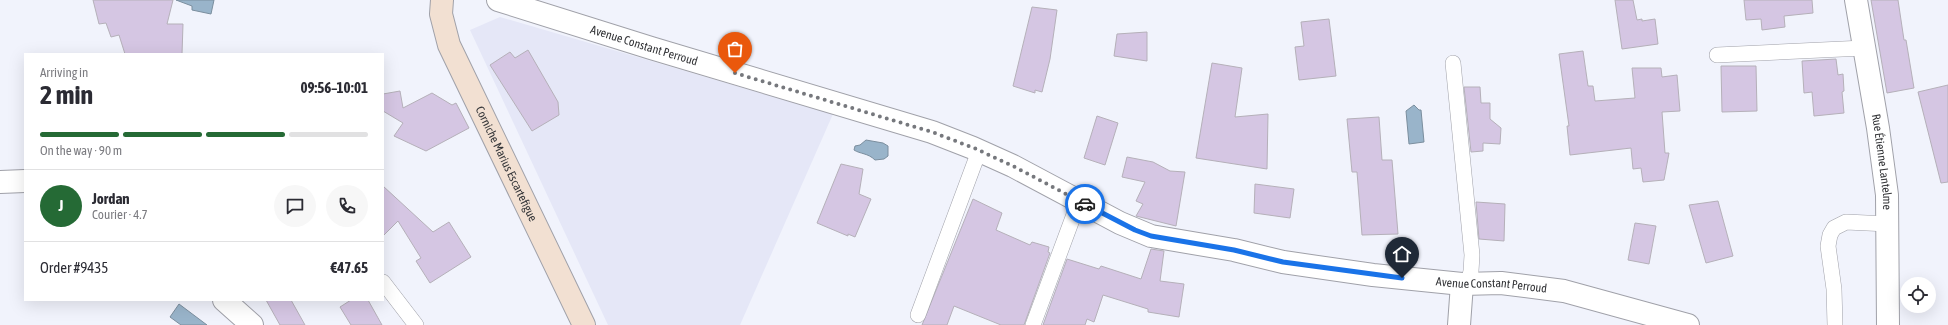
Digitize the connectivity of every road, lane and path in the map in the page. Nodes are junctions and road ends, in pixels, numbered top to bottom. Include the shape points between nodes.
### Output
1 (442, 0) edge
2 (498, 0) edge
3 (1856, 0) edge
4 (1864, 48) junction
5 (1717, 55) dead end
6 (1453, 63) dead end
7 (979, 150) junction
8 (24, 181) edge
9 (0, 182) edge
10 (1079, 201) junction
11 (1888, 224) junction
12 (384, 283) edge
13 (1465, 284) junction
14 (225, 301) edge
15 (918, 315) dead end
16 (252, 325) edge
17 (416, 325) edge
18 (584, 325) edge
19 (1033, 325) edge
20 (1459, 325) edge
21 (1688, 325) edge
22 (1835, 325) edge
23 (1888, 325) edge

1 - 18 main road, Corniche Marius Escartefigue via 441,14 449,45
2 - 7 street, Avenue Constant Perroud via 932,132
3 - 4 street, Rue Étienne Lantelme
4 - 5 lane
4 - 11 street, Rue Étienne Lantelme via 1884,172
6 - 13 lane via 1472,255 1471,271
7 - 10 street, Avenue Constant Perroud
7 - 15 lane
8 - 9 street
10 - 13 street, Avenue Constant Perroud via 1135,230 1171,240 1234,250 1310,267
10 - 19 lane
11 - 22 lane via 1846,222 1834,228 1830,235 1828,246 1834,289
11 - 23 street, Rue Étienne Lantelme
12 - 17 lane
13 - 20 street
13 - 21 street, Avenue Constant Perroud via 1501,283 1564,292
14 - 16 street

